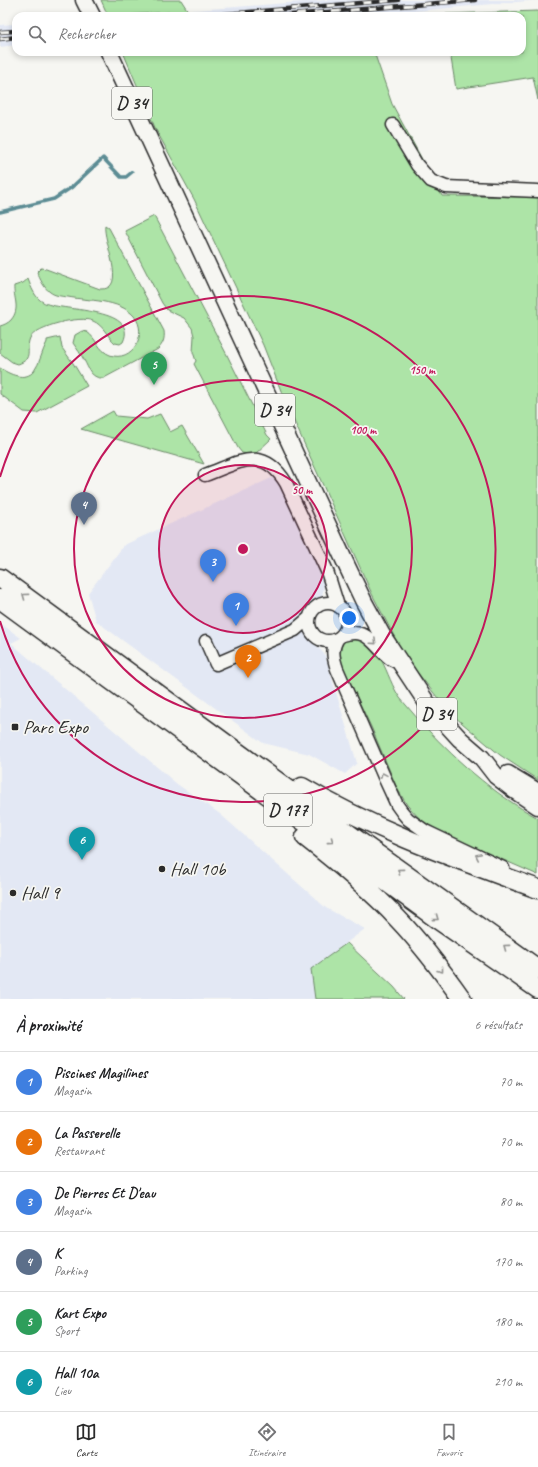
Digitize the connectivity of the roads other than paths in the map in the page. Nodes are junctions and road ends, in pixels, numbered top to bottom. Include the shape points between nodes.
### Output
1 (84, 0) edge
2 (90, 12) edge
3 (111, 56) edge
4 (393, 125) dead end
5 (538, 191) edge
6 (205, 474) dead end
7 (0, 578) edge
8 (330, 583) junction
9 (0, 600) edge
10 (322, 603) junction
11 (338, 606) junction
12 (309, 618) junction
13 (44, 621) junction
14 (295, 630) junction
15 (312, 632) junction
16 (340, 637) junction
17 (206, 641) dead end
18 (400, 664) junction
19 (482, 758) junction
20 (538, 792) edge
21 (538, 806) edge
22 (538, 885) edge
23 (538, 889) edge
24 (538, 969) edge
25 (538, 989) edge
26 (462, 999) edge

1 - 2 main road
3 - 18 main road, D 34 via 345,562 368,609
4 - 5 street via 417,165 431,180 446,187
6 - 8 street via 250,459 274,467 286,483
13 -> 7 highway, D 177
8 - 10 street
8 - 11 street
9 - 13 highway
10 - 11 street
10 - 12 street via 312,611
11 - 16 street via 347,620
12 - 14 street
12 - 15 street via 308,623
13 - 23 highway via 322,798 389,832
24 -> 13 highway, D 177
13 -> 25 highway, D 177 via 437,919
13 -> 26 highway via 378,899 414,936
14 - 15 street
14 - 17 street via 216,664
15 - 16 street via 324,641
16 -> 18 street via 353,633 368,637 388,657
22 -> 16 street via 425,832 402,812 385,779 333,658 333,651
18 - 19 main road, D 34 via 427,703 460,739
19 - 20 main road, D 34
19 - 21 main road, D 34 via 496,776

